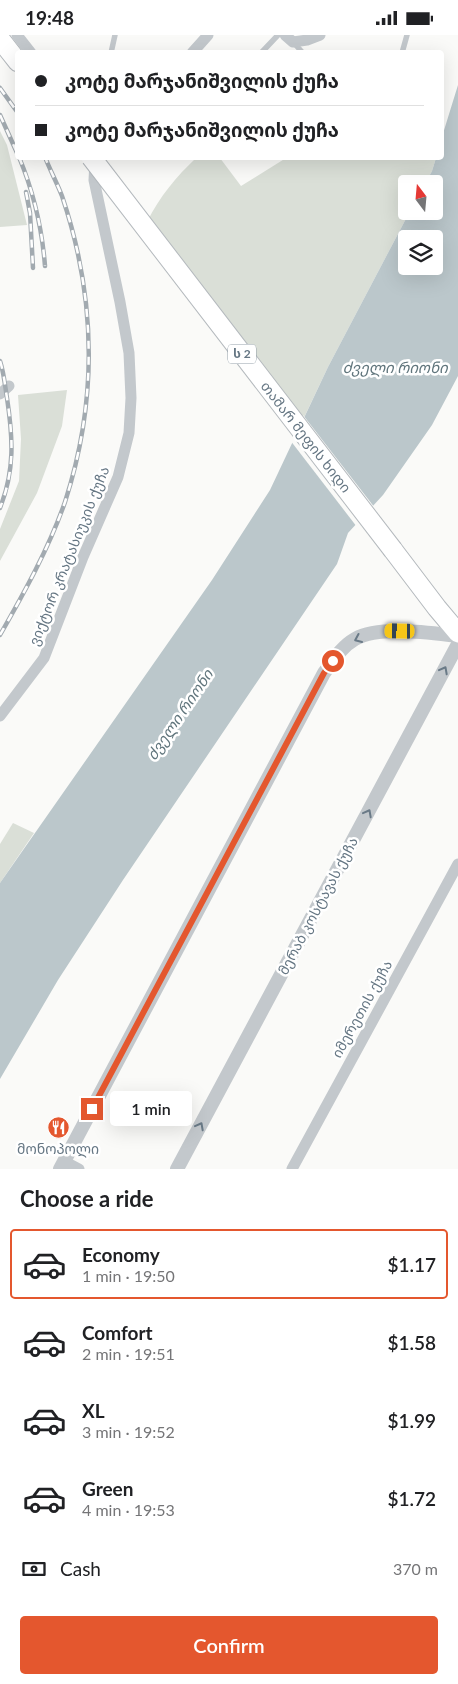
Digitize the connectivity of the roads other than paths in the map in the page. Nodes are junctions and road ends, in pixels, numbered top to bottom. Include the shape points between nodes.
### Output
1 (18, 35) edge
2 (115, 35) edge
3 (208, 35) edge
4 (278, 35) edge
5 (320, 35) edge
6 (406, 35) edge
7 (289, 38) edge
8 (0, 39) edge
9 (29, 50) edge
10 (112, 50) edge
11 (195, 50) edge
12 (264, 50) edge
13 (300, 50) edge
14 (403, 50) edge
15 (15, 58) edge
16 (93, 160) edge
17 (96, 160) edge
18 (437, 608) junction
19 (428, 633) junction
20 (458, 635) edge
21 (458, 643) edge
22 (0, 716) edge
23 (458, 864) edge
24 (62, 1165) edge
25 (79, 1169) edge
26 (177, 1169) edge
27 (292, 1169) edge

1 - 9 street
2 - 10 lane
3 - 11 street
4 - 12 lane
5 - 7 street via 307,41
6 - 14 lane
7 - 13 lane
8 - 15 highway
16 - 18 highway, თამარ მეფის ხიდი / ს 2, bridge
17 - 22 street, ვიქტორ კრატასიუკის ქუჩა via 94,180 129,353 129,433 118,477 44,658
18 - 19 street via 435,626
18 - 20 highway, ს 2
19 - 20 street
19 -> 24 street via 380,631 356,638 342,649 324,673
26 -> 21 street, მერაბ კოსტავას ქუჩა
23 - 27 street, იმერეთის ქუჩა
24 - 25 street

